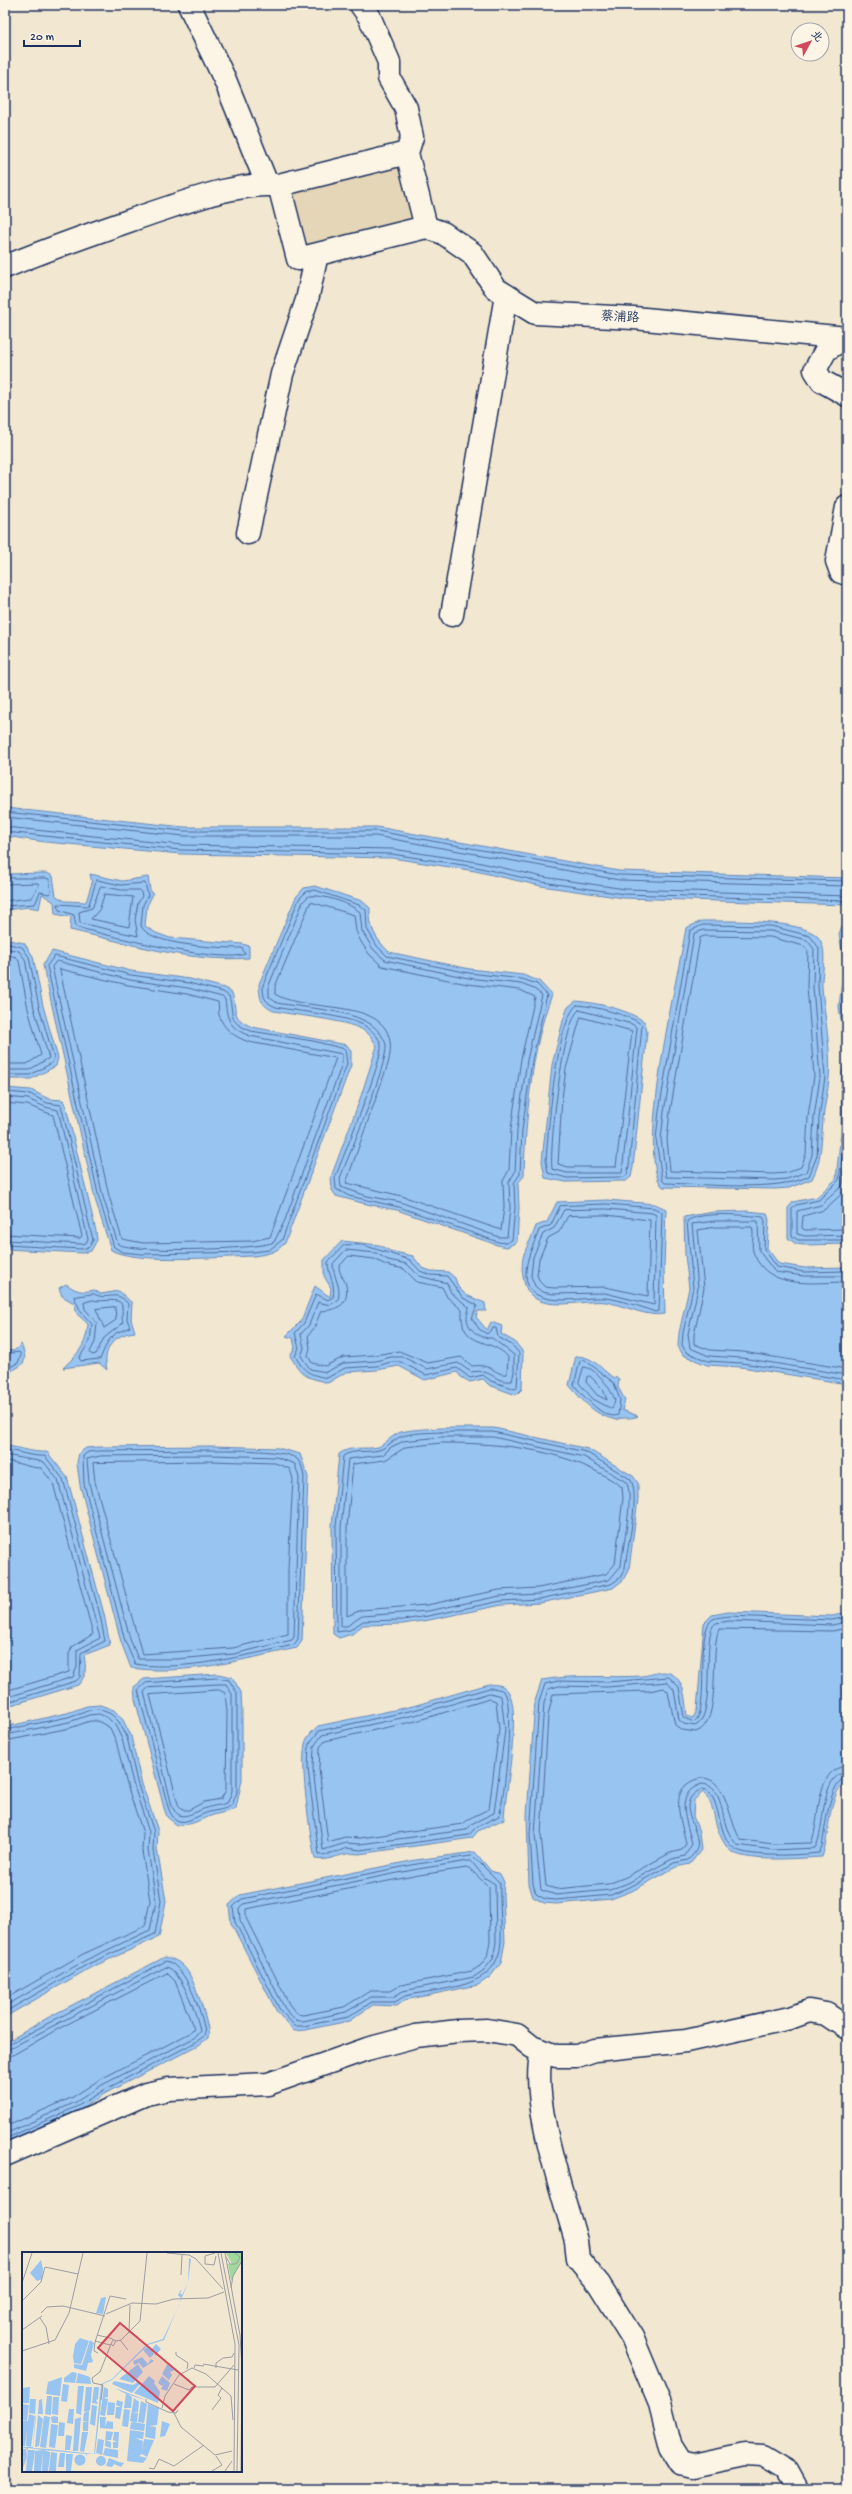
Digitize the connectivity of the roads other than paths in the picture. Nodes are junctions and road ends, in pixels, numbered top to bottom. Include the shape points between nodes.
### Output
1 (189, 5) edge
2 (361, 5) edge
3 (407, 153) junction
4 (273, 185) junction
5 (426, 227) junction
6 (317, 254) junction
7 (5, 267) edge
8 (506, 296) junction
9 (846, 337) edge
10 (847, 395) edge
11 (847, 507) edge
12 (248, 532) dead end
13 (847, 574) edge
14 (452, 615) dead end
15 (847, 2028) edge
16 (542, 2052) junction
17 (5, 2155) edge
18 (797, 2489) edge

1 - 4 street
2 - 3 street via 369,16 389,62 389,78 406,108 412,137
3 - 4 street
3 - 5 street
4 - 6 street via 298,259
4 - 7 street via 256,184 215,192 62,244
5 - 6 street
5 - 8 street, 蔡浦路 via 443,233 472,253 496,289
6 - 12 street via 307,300 282,374
8 - 9 street, 蔡浦路 via 535,313 642,319
8 - 14 street
9 - 10 street via 826,350 815,370 822,381
11 - 13 street via 837,561 841,572
15 - 16 street via 826,2014 809,2011 790,2018 686,2041 595,2050 577,2056 556,2056
16 - 17 street via 517,2035 487,2030 416,2036 367,2049 268,2084 169,2088 146,2094
16 - 18 street via 538,2066 539,2097 576,2241 578,2259 599,2284 632,2337 660,2404 671,2447 681,2463 693,2466 745,2455 764,2456 786,2469

